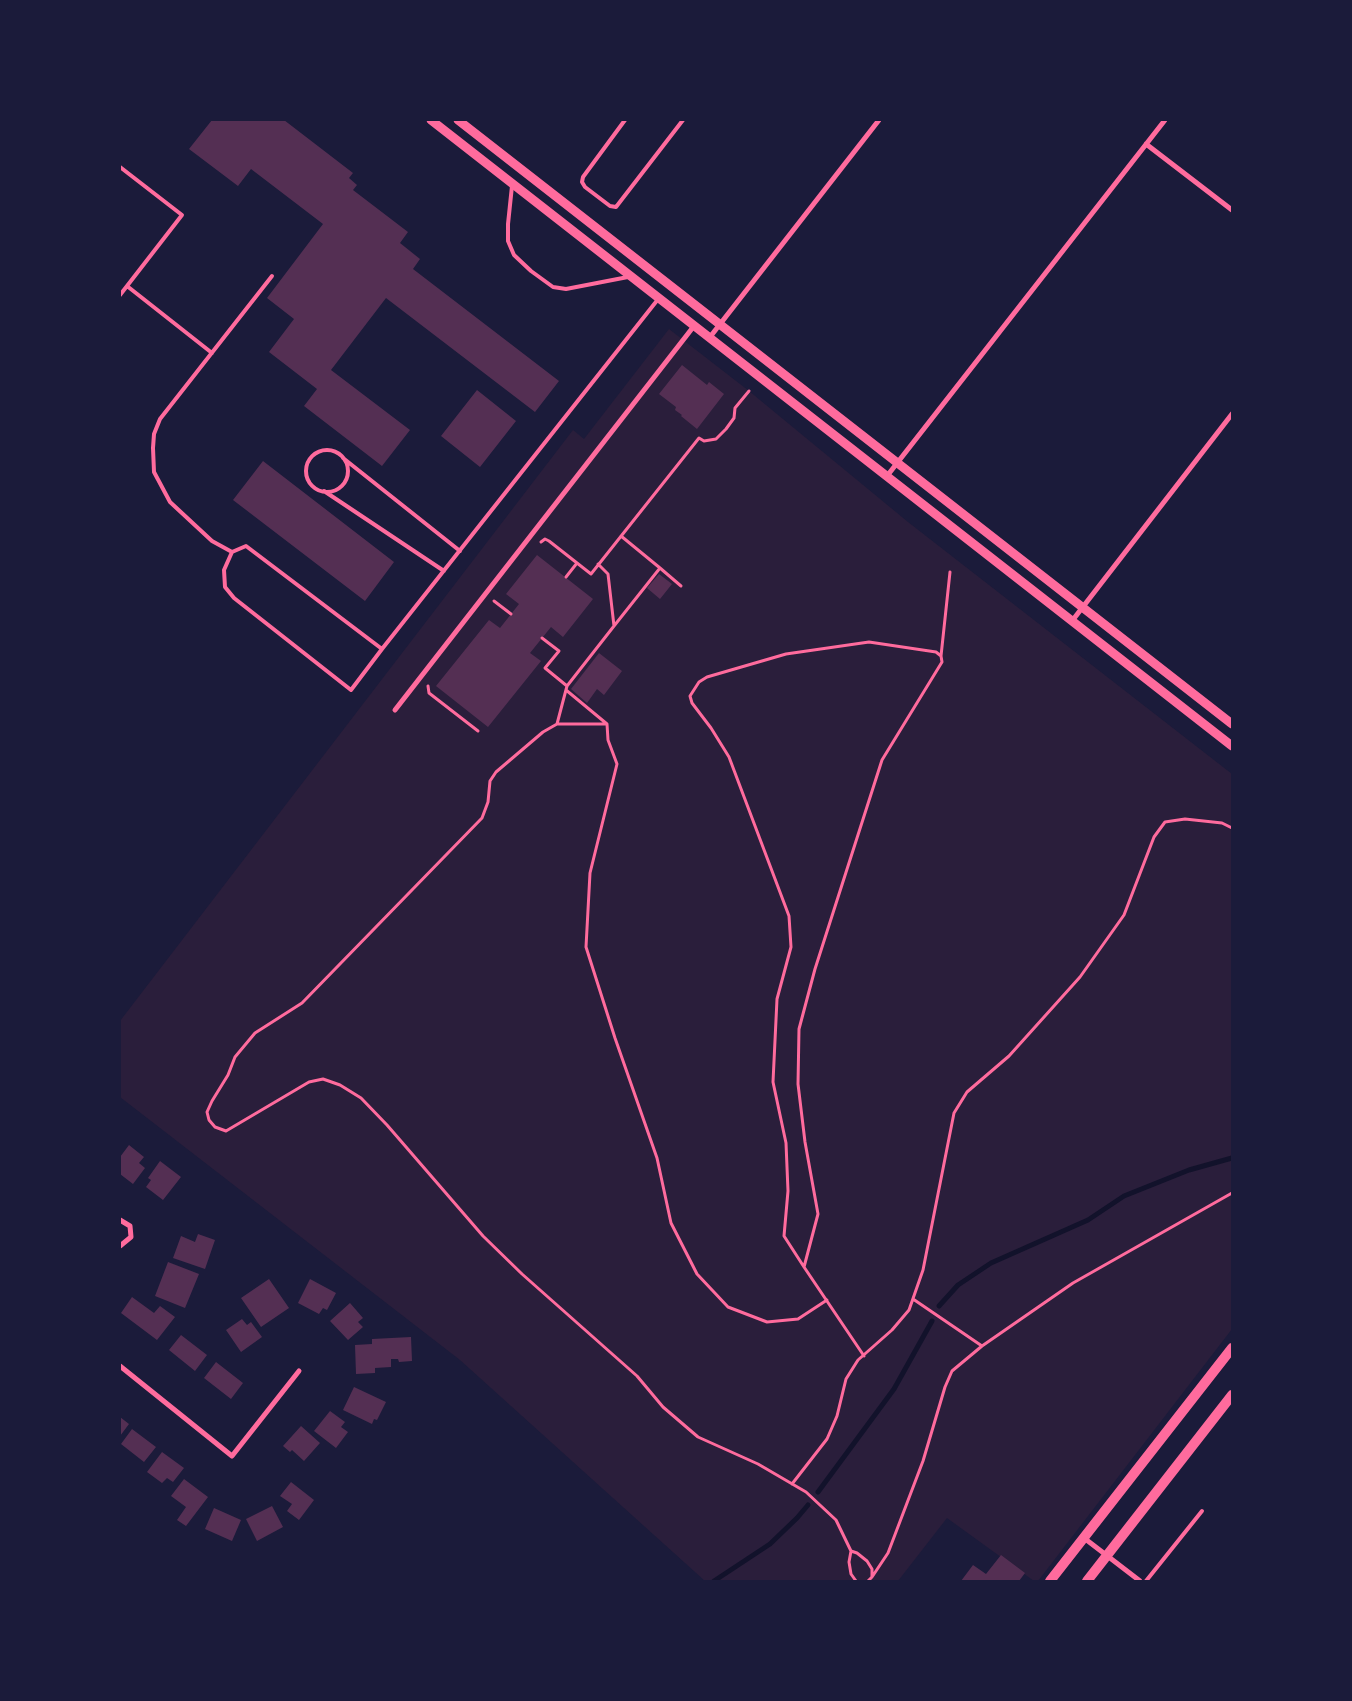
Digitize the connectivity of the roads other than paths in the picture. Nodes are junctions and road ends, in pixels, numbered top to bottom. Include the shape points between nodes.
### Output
1 (431, 120) edge
2 (458, 120) edge
3 (625, 120) edge
4 (683, 120) edge
5 (879, 120) edge
6 (1165, 120) edge
7 (1146, 144) junction
8 (120, 167) edge
9 (512, 183) junction
10 (1232, 210) edge
11 (272, 276) dead end
12 (631, 276) junction
13 (127, 286) junction
14 (120, 296) edge
15 (659, 298) junction
16 (720, 324) junction
17 (694, 326) junction
18 (710, 337) junction
19 (212, 353) junction
20 (1232, 414) edge
21 (343, 458) junction
22 (897, 462) junction
23 (887, 476) junction
24 (324, 492) junction
25 (460, 551) junction
26 (232, 552) junction
27 (444, 572) junction
28 (1082, 607) junction
29 (1072, 621) junction
30 (382, 649) junction
31 (396, 710) dead end
32 (1232, 724) edge
33 (1232, 746) edge
34 (120, 1220) edge
35 (120, 1246) edge
36 (1231, 1351) edge
37 (120, 1366) edge
38 (299, 1371) dead end
39 (1232, 1395) edge
40 (1202, 1511) dead end
41 (1084, 1538) junction
42 (1107, 1555) junction
43 (1050, 1581) edge
44 (1087, 1581) edge
45 (1140, 1581) edge
46 (1146, 1581) edge

1 - 9 street
2 - 16 street
3 - 4 lane via 582,182 610,206 616,207
5 - 16 street
6 - 7 street
7 - 10 street
7 - 22 street
8 - 13 lane via 182,215
9 - 12 street
9 - 12 lane via 508,241 514,256 531,270 553,287 566,290
11 - 19 lane
12 - 15 street
13 - 14 lane
13 - 19 lane
15 - 17 street
15 - 25 lane
16 - 18 street
16 - 22 street
17 - 18 street
17 - 31 street
18 - 23 street
19 - 26 lane via 160,419 154,434 154,472 170,502 212,540
20 - 28 street
21 - 24 lane via 347,464 347,478 338,489
21 - 24 lane via 338,453 325,450 309,460 308,479 311,485
21 - 25 lane
22 - 23 street
22 - 28 street
23 - 29 street
24 - 27 lane
25 - 27 lane
26 - 30 lane via 246,546
26 - 30 lane via 224,570 225,587 234,598 351,690
27 - 30 lane
28 - 29 street
28 - 32 street
29 - 33 street
34 - 35 street via 130,1226 131,1237
36 - 41 main road
37 - 38 street via 232,1456
39 - 42 main road
40 - 46 lane
41 - 42 street
41 - 43 main road
42 - 44 main road
42 - 45 street

